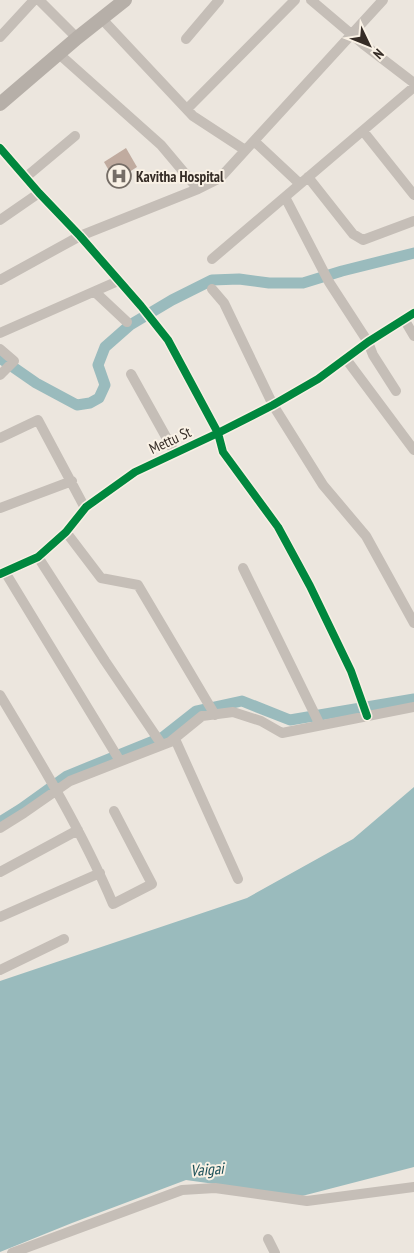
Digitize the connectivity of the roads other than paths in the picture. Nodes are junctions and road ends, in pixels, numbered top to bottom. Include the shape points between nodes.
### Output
1 (125, 0) edge
2 (219, 0) edge
3 (295, 0) edge
4 (311, 0) edge
5 (383, 0) edge
6 (39, 1) edge
7 (101, 18) junction
8 (351, 34) junction
9 (0, 37) edge
10 (77, 38) junction
11 (186, 39) dead end
12 (59, 54) junction
13 (414, 82) edge
14 (414, 87) edge
15 (0, 104) edge
16 (187, 109) junction
17 (363, 131) junction
18 (76, 136) dead end
19 (254, 141) junction
20 (0, 148) edge
21 (245, 150) junction
22 (26, 177) junction
23 (304, 180) junction
24 (198, 189) junction
25 (39, 192) junction
26 (414, 195) edge
27 (285, 197) junction
28 (0, 220) edge
29 (414, 221) edge
30 (80, 236) junction
31 (212, 259) dead end
32 (0, 280) edge
33 (118, 281) junction
34 (212, 289) dead end
35 (96, 292) junction
36 (414, 313) edge
37 (404, 319) junction
38 (126, 322) dead end
39 (0, 333) edge
40 (414, 336) edge
41 (368, 342) junction
42 (0, 349) edge
43 (346, 359) junction
44 (1, 374) edge
45 (131, 374) dead end
46 (396, 391) dead end
47 (273, 405) junction
48 (218, 433) junction
49 (0, 438) edge
50 (414, 450) edge
51 (175, 453) junction
52 (72, 481) junction
53 (0, 508) edge
54 (85, 508) junction
55 (66, 532) junction
56 (38, 557) junction
57 (243, 568) dead end
58 (3, 573) edge
59 (414, 624) edge
60 (0, 695) edge
61 (414, 707) edge
62 (212, 710) junction
63 (365, 710) junction
64 (317, 719) junction
65 (174, 739) junction
66 (160, 741) junction
67 (118, 758) junction
68 (55, 786) junction
69 (114, 811) dead end
70 (0, 828) edge
71 (78, 830) junction
72 (0, 872) edge
73 (100, 872) junction
74 (238, 879) dead end
75 (0, 917) edge
76 (64, 939) dead end
77 (0, 970) edge
78 (414, 1187) edge
79 (268, 1239) dead end
80 (12, 1253) edge
81 (275, 1253) edge

1 - 7 street
2 - 11 street
3 - 16 street
4 - 8 street
5 - 8 street
6 - 9 street
6 - 10 street
7 - 10 street
7 - 16 street
8 - 13 street
8 - 19 street
10 - 12 street
12 - 15 street
12 - 24 street via 162,145
14 - 17 street
16 - 21 street
17 - 23 street
17 - 26 street
18 - 22 street
19 - 21 street
19 - 23 street
20 - 22 street
21 - 24 street via 220,178
22 - 25 street
23 - 27 street
23 - 29 street via 353,234 363,240
24 - 30 street
25 - 28 street
25 - 30 street
27 - 31 street
27 - 41 street via 329,282
30 - 32 street
30 - 33 street
33 - 35 street
33 - 48 street via 168,340
34 - 47 street via 224,303
35 - 38 street
35 - 39 street
36 - 37 street, Mettu St
37 - 40 street
37 - 41 street, Mettu St
41 - 43 street, Mettu St
41 - 46 street via 373,356
42 - 44 street via 14,361
43 - 47 street, Mettu St
43 - 50 street
45 - 51 street
47 - 48 street, Mettu St
47 - 59 street via 323,485 366,536
48 - 51 street, Mettu St
48 - 63 street via 223,452 278,527 310,586 351,671
49 - 52 street via 38,420
51 - 54 street, Mettu St via 135,472
52 - 53 street
52 - 54 street
54 - 55 street, Mettu St
55 - 56 street, Mettu St
55 - 62 street via 101,578 138,585
56 - 58 street, Mettu St
56 - 66 street
57 - 64 street
58 - 67 street
60 - 68 street
61 - 63 street
62 - 64 street via 233,712 261,721 282,733
62 - 65 street
63 - 64 street
65 - 66 street
65 - 74 street
66 - 67 street
67 - 68 street
68 - 70 street via 24,814
68 - 71 street
69 - 73 street via 152,884 113,904
71 - 72 street
71 - 73 street
73 - 75 street
76 - 77 street
78 - 80 street via 307,1201 215,1188 182,1190
79 - 81 street

